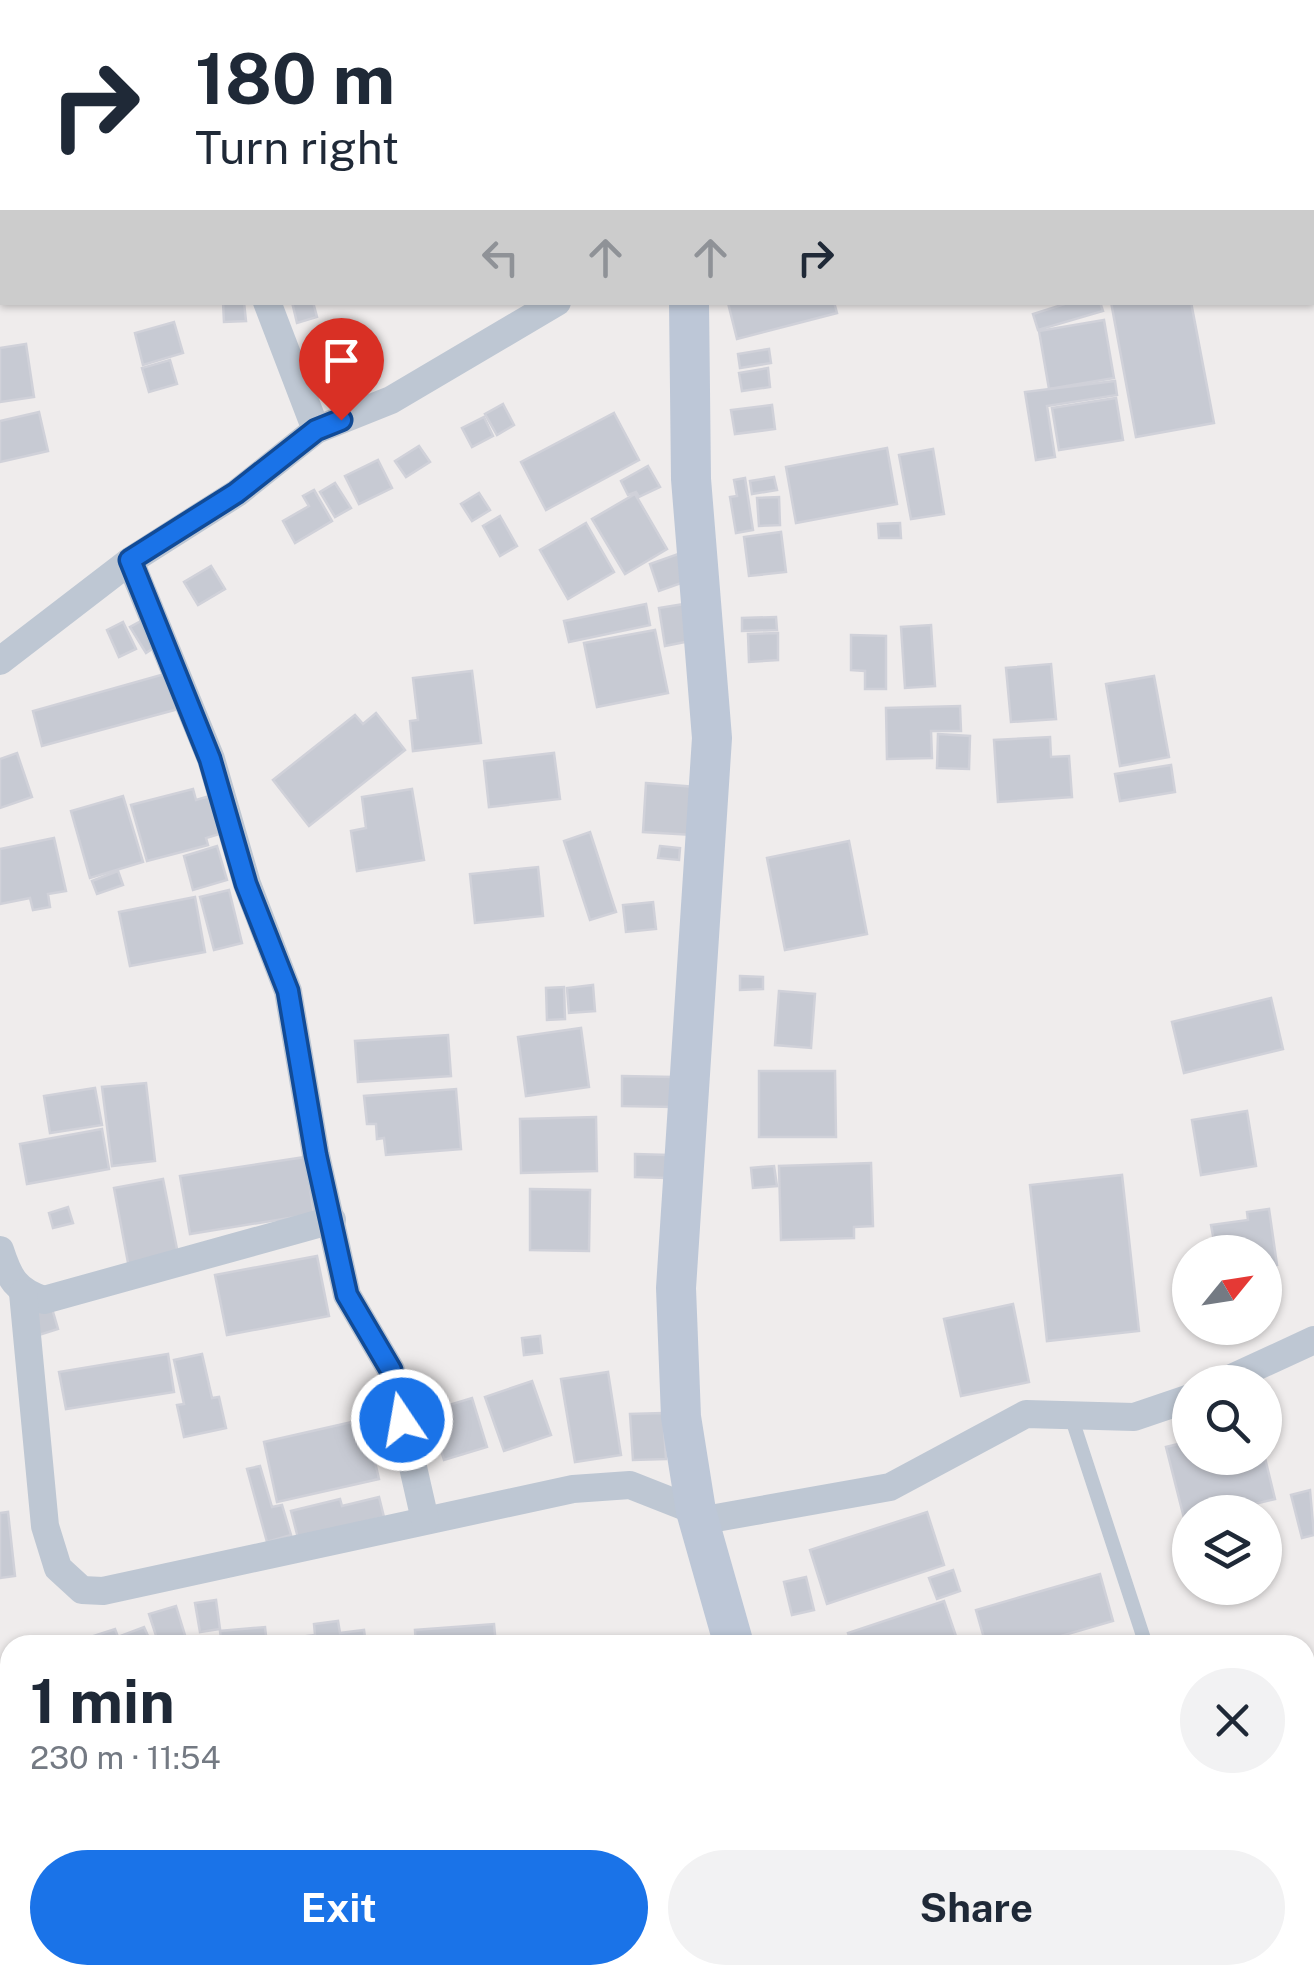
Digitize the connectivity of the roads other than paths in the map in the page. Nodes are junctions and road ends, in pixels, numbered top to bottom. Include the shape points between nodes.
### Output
1 (268, 305) edge
2 (552, 305) edge
3 (690, 305) edge
4 (316, 430) junction
5 (130, 560) junction
6 (0, 661) edge
7 (332, 1220) junction
8 (0, 1250) edge
9 (23, 1293) junction
10 (1314, 1340) edge
11 (1260, 1365) edge
12 (1172, 1404) edge
13 (1070, 1412) junction
14 (697, 1516) junction
15 (424, 1520) junction
16 (731, 1635) edge
17 (1143, 1635) edge

1 - 4 street
2 - 4 street via 391,400
3 - 14 street via 691,479 712,738 676,1288 681,1417
4 - 5 street via 236,493
5 - 6 street
5 - 7 street via 210,759 246,884 288,991
7 - 9 street via 44,1300
7 - 15 street via 347,1295 391,1370
8 - 9 street via 8,1276
9 - 15 street via 45,1526 58,1568 82,1590 103,1592
10 - 11 street
12 - 13 street via 1134,1416
13 - 14 street via 1026,1414 1002,1423 890,1487
13 - 17 lane
14 - 15 street via 630,1484 572,1488
14 - 16 street

